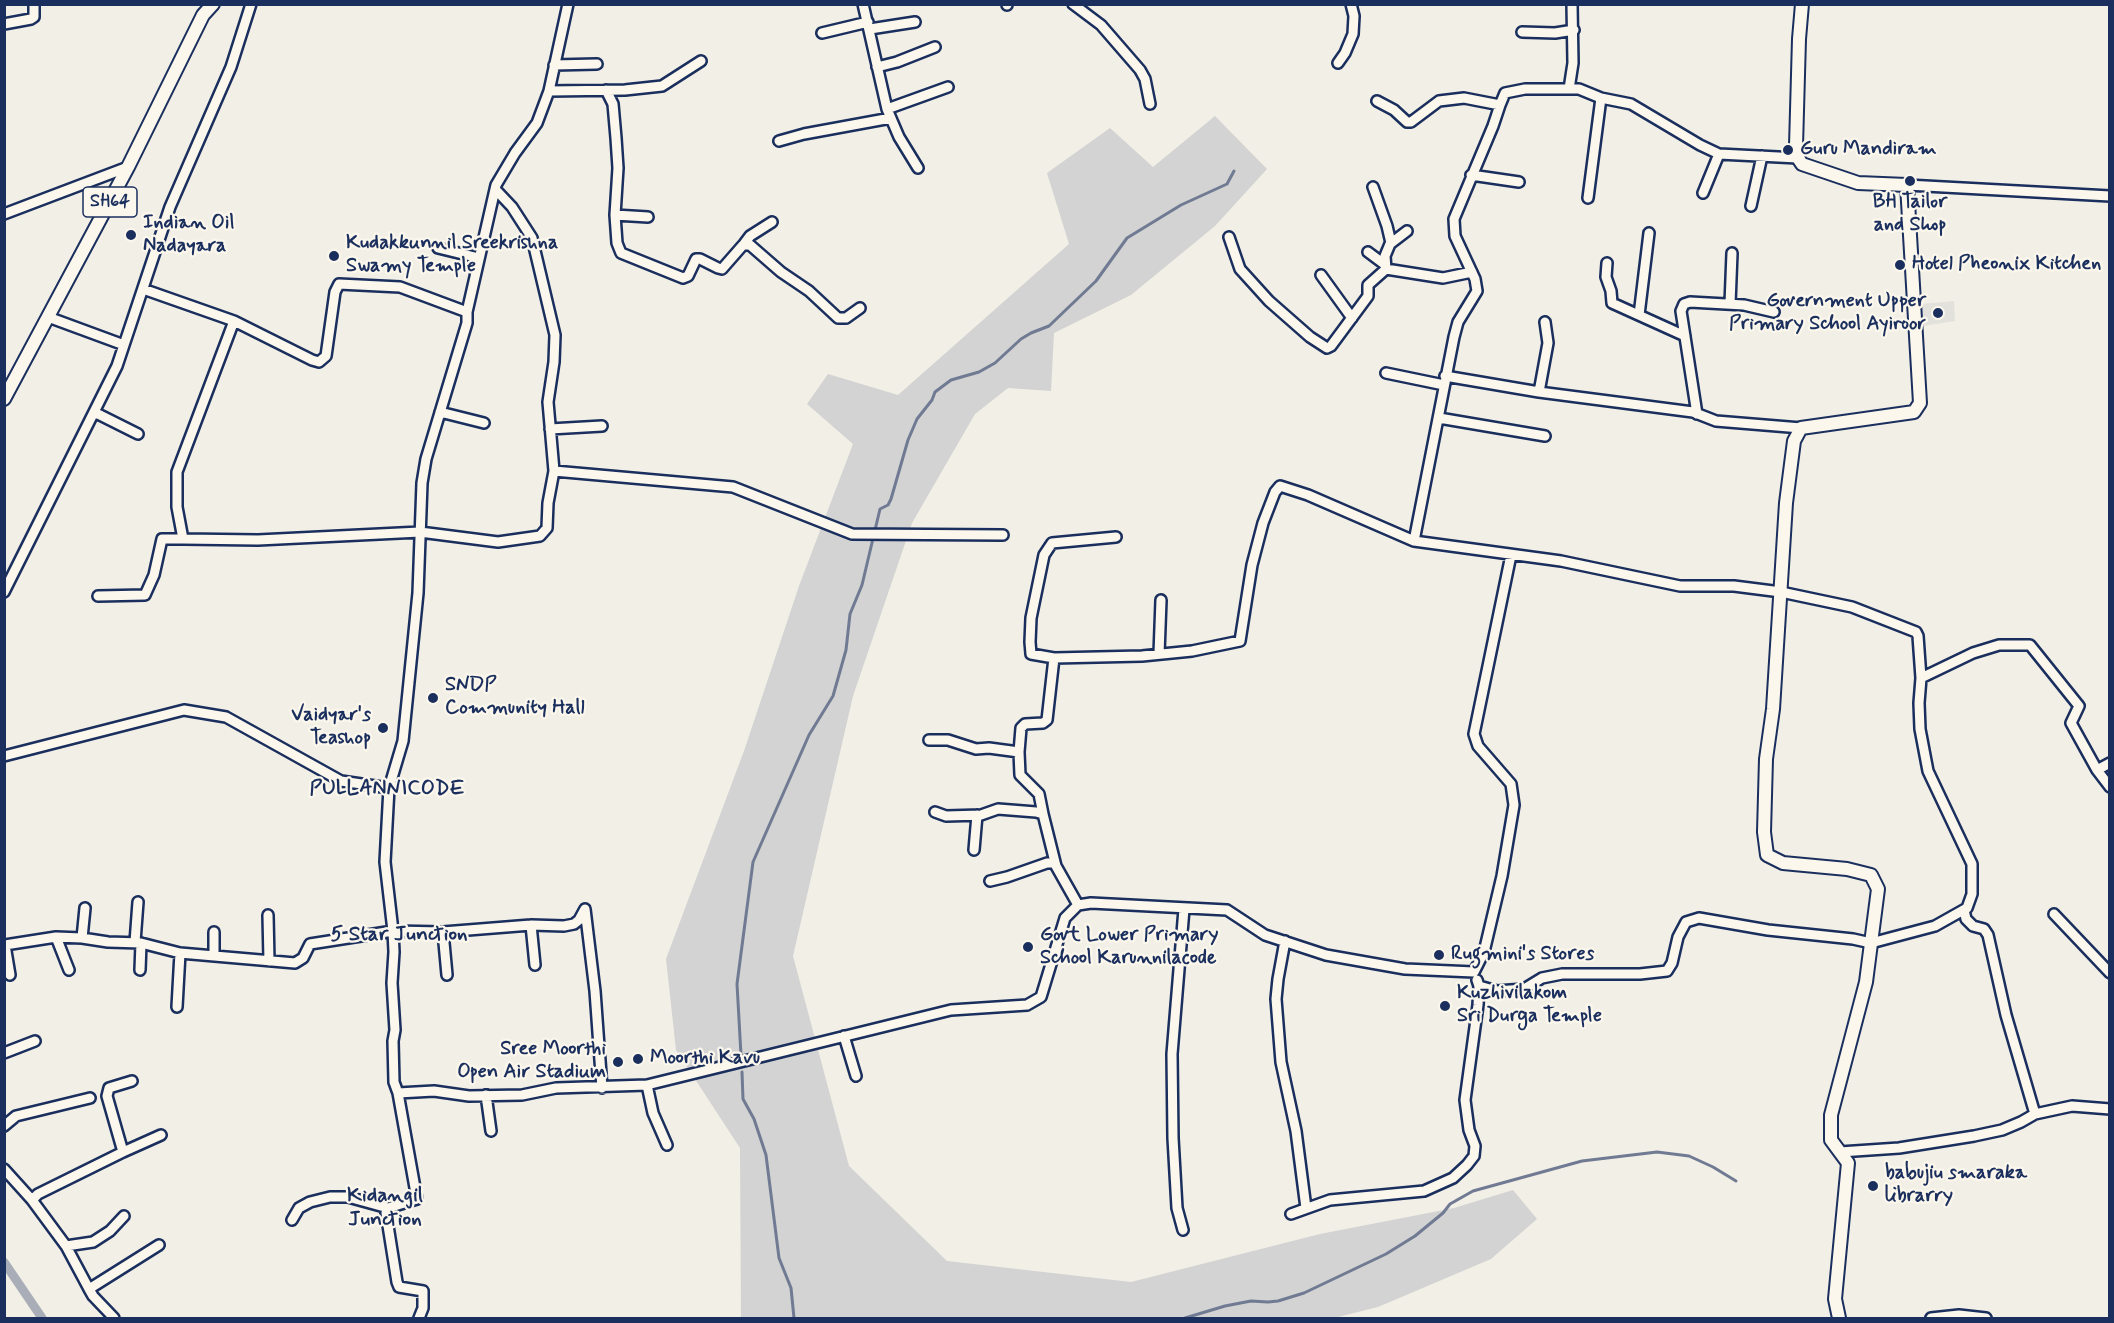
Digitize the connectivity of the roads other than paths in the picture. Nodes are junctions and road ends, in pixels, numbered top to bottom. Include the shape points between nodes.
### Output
1 (34, 4) edge
2 (213, 4) edge
3 (250, 4) edge
4 (568, 4) edge
5 (862, 4) edge
6 (1073, 4) edge
7 (1352, 4) edge
8 (1572, 4) edge
9 (1802, 4) edge
10 (915, 22) dead end
11 (4, 24) edge
12 (869, 26) junction
13 (1574, 30) junction
14 (1522, 32) dead end
15 (822, 33) dead end
16 (934, 46) dead end
17 (701, 61) dead end
18 (1338, 63) dead end
19 (597, 64) dead end
20 (554, 65) junction
21 (877, 67) junction
22 (948, 87) dead end
23 (1569, 89) junction
24 (606, 90) junction
25 (549, 92) junction
26 (1601, 98) junction
27 (1377, 101) dead end
28 (1150, 104) dead end
29 (1500, 105) junction
30 (889, 113) junction
31 (779, 141) dead end
32 (1719, 154) junction
33 (1762, 156) junction
34 (1798, 158) junction
35 (128, 167) junction
36 (918, 168) dead end
37 (1471, 175) junction
38 (1519, 182) dead end
39 (1907, 185) junction
40 (1373, 187) dead end
41 (495, 189) junction
42 (1703, 193) dead end
43 (2109, 196) edge
44 (1588, 198) dead end
45 (1751, 206) dead end
46 (4, 214) edge
47 (615, 215) junction
48 (648, 217) dead end
49 (772, 222) dead end
50 (1407, 231) dead end
51 (1649, 233) dead end
52 (1229, 237) dead end
53 (1391, 243) junction
54 (744, 244) junction
55 (438, 248) dead end
56 (1368, 252) dead end
57 (1731, 253) dead end
58 (479, 258) junction
59 (1607, 263) dead end
60 (1385, 266) junction
61 (1472, 272) junction
62 (1321, 275) dead end
63 (143, 289) junction
64 (1730, 304) junction
65 (860, 308) dead end
66 (467, 312) junction
67 (1774, 312) dead end
68 (1639, 315) junction
69 (48, 317) junction
70 (1352, 318) junction
71 (234, 321) junction
72 (1545, 322) dead end
73 (1685, 336) junction
74 (124, 345) junction
75 (1386, 373) dead end
76 (1445, 381) junction
77 (1539, 392) junction
78 (4, 399) edge
79 (94, 412) junction
80 (440, 412) junction
81 (1697, 414) junction
82 (1439, 418) junction
83 (484, 423) dead end
84 (602, 426) dead end
85 (1800, 428) junction
86 (550, 429) junction
87 (138, 434) dead end
88 (1545, 436) dead end
89 (554, 471) junction
90 (420, 532) junction
91 (1003, 535) dead end
92 (1116, 537) dead end
93 (183, 539) junction
94 (1414, 541) junction
95 (1511, 555) junction
96 (4, 591) edge
97 (1781, 592) junction
98 (98, 596) dead end
99 (1161, 600) dead end
100 (1159, 654) junction
101 (1054, 658) junction
102 (1921, 678) junction
103 (929, 740) dead end
104 (1019, 752) junction
105 (4, 756) edge
106 (2109, 763) edge
107 (2097, 770) junction
108 (2109, 787) edge
109 (389, 788) junction
110 (935, 812) dead end
111 (1043, 814) junction
112 (977, 815) junction
113 (974, 850) dead end
114 (1055, 863) junction
115 (990, 881) dead end
116 (138, 902) dead end
117 (1078, 905) junction
118 (85, 908) dead end
119 (1184, 909) junction
120 (1964, 910) junction
121 (2054, 914) dead end
122 (268, 915) dead end
123 (531, 925) junction
124 (393, 931) junction
125 (214, 932) dead end
126 (443, 932) junction
127 (56, 937) junction
128 (82, 938) junction
129 (1285, 941) junction
130 (138, 942) junction
131 (1871, 943) junction
132 (5, 945) edge
133 (180, 953) junction
134 (214, 955) junction
135 (269, 961) junction
136 (535, 965) dead end
137 (69, 970) dead end
138 (140, 970) dead end
139 (1474, 972) junction
140 (2109, 973) edge
141 (10, 975) dead end
142 (447, 975) dead end
143 (1479, 986) junction
144 (177, 1007) dead end
145 (844, 1036) junction
146 (34, 1041) dead end
147 (4, 1053) edge
148 (856, 1076) dead end
149 (132, 1081) dead end
150 (647, 1085) junction
151 (602, 1088) junction
152 (398, 1093) junction
153 (486, 1095) junction
154 (90, 1098) dead end
155 (2109, 1109) edge
156 (2035, 1114) junction
157 (4, 1126) edge
158 (491, 1131) dead end
159 (161, 1135) dead end
160 (667, 1145) dead end
161 (123, 1152) junction
162 (1840, 1152) junction
163 (4, 1169) edge
164 (32, 1200) junction
165 (388, 1208) junction
166 (1306, 1208) junction
167 (1291, 1214) dead end
168 (124, 1216) dead end
169 (292, 1220) dead end
170 (1184, 1230) dead end
171 (159, 1245) dead end
172 (66, 1246) junction
173 (89, 1289) junction
174 (114, 1318) edge
175 (419, 1318) edge
176 (1839, 1318) edge
177 (1931, 1318) edge
178 (1986, 1318) edge

1 - 11 street via 31,19
2 - 35 main road, SH64 via 203,15
3 - 63 street via 231,67 170,207
4 - 20 street
5 - 12 street
6 - 28 street via 1101,25 1140,70
7 - 18 street via 1353,34
8 - 13 street
9 - 34 main road
10 - 12 street
12 - 15 street
12 - 21 street
13 - 14 street
13 - 23 street
16 - 21 street
17 - 24 street via 662,86
19 - 20 street
20 - 25 street
21 - 30 street
22 - 30 street
23 - 26 street
23 - 29 street via 1506,93
24 - 25 street
24 - 47 street via 613,104 616,138
25 - 41 street via 537,123
26 - 32 street via 1631,104
26 - 44 street
27 - 29 street via 1407,122 1439,101 1464,98
29 - 37 street
30 - 31 street
30 - 36 street
32 - 33 street
32 - 42 street
33 - 34 street
33 - 45 street
34 - 39 main road via 1802,164 1858,183
35 - 46 street
35 - 69 main road, SH64
37 - 38 street
37 - 61 street via 1454,219 1455,236
39 - 43 street
39 - 85 main road via 1920,403 1914,412
40 - 53 street
41 - 58 street
41 - 86 street via 532,238 548,302 555,335 548,402
47 - 48 street
47 - 54 street via 621,253 679,278 688,276 696,259 722,268
49 - 54 street
50 - 53 street
51 - 68 street
52 - 70 street via 1240,269 1269,301 1324,346 1331,346
53 - 60 street
54 - 65 street via 809,291 838,318 846,318
55 - 58 street
56 - 60 street
57 - 64 street
58 - 66 street
59 - 68 street via 1612,303
60 - 61 street via 1443,278
60 - 70 street via 1368,285 1368,296
61 - 76 street via 1477,291 1458,322
62 - 70 street
63 - 71 street
63 - 74 street
64 - 67 street
64 - 73 street via 1684,304
66 - 71 street via 400,287 339,284 326,356 319,362
66 - 80 street
68 - 73 street
69 - 74 street
69 - 78 main road, SH64
71 - 93 street via 177,471 177,507
72 - 77 street via 1548,343
73 - 81 street
74 - 79 street
75 - 76 street
76 - 77 street
76 - 82 street
77 - 81 street
79 - 87 street
79 - 96 street
80 - 83 street
80 - 90 street via 422,483
81 - 85 street via 1716,421
82 - 88 street
82 - 94 street
84 - 86 street
85 - 97 main road via 1794,441
86 - 89 street
89 - 90 street via 547,528 540,536 498,542
89 - 91 street via 733,487 852,534
90 - 93 street via 258,540
90 - 109 street via 404,730
92 - 101 street via 1052,543 1044,555 1031,618 1031,654
93 - 98 street via 162,538 146,595
94 - 95 street
94 - 100 street via 1280,486 1263,523 1252,565 1240,641
95 - 97 street via 1561,561 1680,586 1734,586
95 - 139 street via 1474,734 1478,746 1511,784 1514,805 1484,952
97 - 102 street via 1852,607 1916,632
97 - 131 main road via 1766,759 1767,855 1783,863 1871,875 1878,889
99 - 100 street
100 - 101 street
101 - 104 street via 1047,720 1021,728
102 - 107 street via 1999,645 2030,645 2079,706 2071,723
102 - 120 street via 1920,729 1929,771 1972,864 1972,894
103 - 104 street
104 - 111 street via 1020,775 1039,794
105 - 109 street via 184,710 226,717 341,781
106 - 107 street
107 - 108 street
109 - 124 street via 385,862
110 - 112 street via 946,816
111 - 112 street via 998,809
111 - 114 street
112 - 113 street
114 - 115 street
114 - 117 street
116 - 130 street
117 - 119 street
117 - 145 street via 1065,918 1041,997 1027,1005 951,1010
118 - 128 street
119 - 129 street via 1227,910 1265,935
119 - 170 street via 1172,1054 1177,1208
120 - 131 street via 1935,926
120 - 156 street via 1973,926 1988,934 2006,1015
121 - 140 street
122 - 135 street
123 - 126 street
123 - 136 street
123 - 151 street via 574,924 585,909
124 - 126 street
124 - 135 street via 310,944 303,958 295,963
124 - 152 street via 394,1082
125 - 134 street
126 - 142 street
127 - 128 street
127 - 132 street
127 - 137 street
128 - 130 street
129 - 139 street via 1326,955 1405,969
129 - 166 street via 1276,999 1281,1062 1296,1131
130 - 133 street
130 - 138 street
131 - 143 street via 1699,918 1686,921 1667,970 1562,974 1542,978 1524,989 1497,991
131 - 162 main road via 1866,982 1831,1115 1831,1140
132 - 141 street
133 - 134 street
133 - 144 street
134 - 135 street
139 - 143 street
143 - 166 street via 1465,1100 1475,1146 1467,1165 1453,1178 1424,1191 1330,1200
145 - 148 street
145 - 150 street
146 - 147 street
149 - 161 street via 109,1088 107,1096
150 - 151 street
150 - 160 street via 653,1113
151 - 153 street
152 - 153 street
152 - 165 street via 417,1199
153 - 158 street
154 - 157 street via 16,1116
155 - 156 street via 2072,1106
156 - 162 street via 2002,1130 1965,1138
159 - 161 street
161 - 164 street
162 - 176 main road via 1848,1163 1835,1299
163 - 164 street
164 - 172 street
165 - 169 street via 348,1197 330,1197 299,1208
165 - 175 street via 397,1282 399,1287 423,1291
166 - 167 street
168 - 172 street via 93,1242
171 - 173 street
172 - 173 street
173 - 174 street
177 - 178 street

